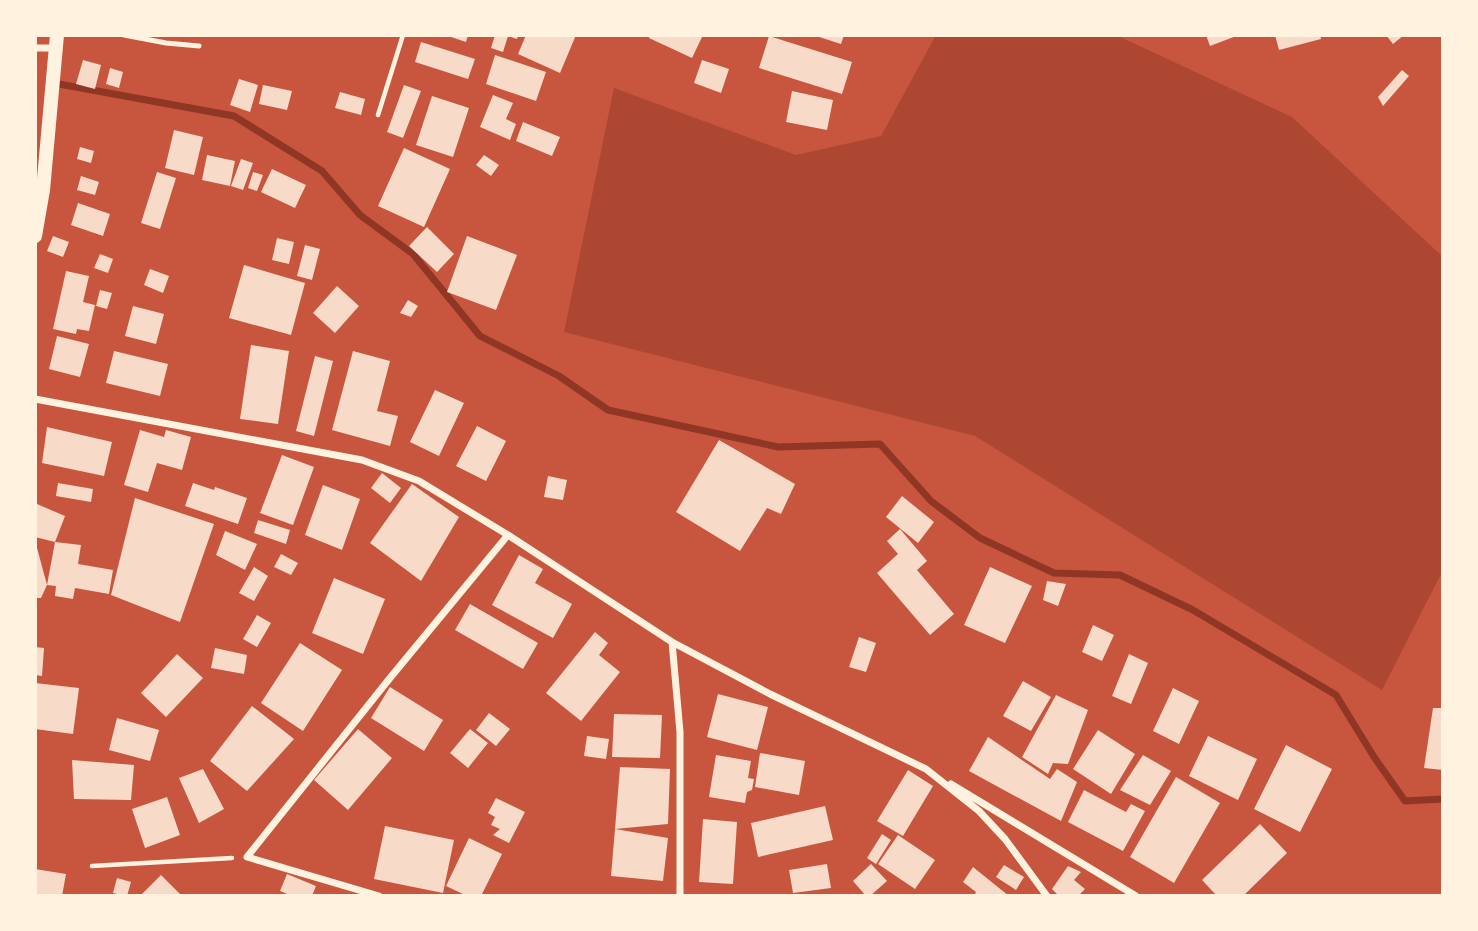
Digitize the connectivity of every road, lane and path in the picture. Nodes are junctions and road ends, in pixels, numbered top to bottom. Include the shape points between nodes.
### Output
1 (124, 35) edge
2 (403, 35) edge
3 (57, 42) edge
4 (199, 46) dead end
5 (35, 48) edge
6 (378, 115) dead end
7 (35, 236) edge
8 (35, 399) edge
9 (508, 535) junction
10 (673, 642) junction
11 (926, 769) junction
12 (247, 858) junction
13 (92, 866) dead end
14 (379, 896) edge
15 (680, 896) edge
16 (1047, 896) edge
17 (1136, 896) edge

1 - 4 lane
2 - 6 path
3 - 5 street
3 - 7 main road
8 - 9 street via 362,460 419,481
9 - 10 street
9 - 12 street
10 - 11 street
10 - 15 street via 680,732
11 - 16 street via 979,811
11 - 17 street
12 - 13 path
12 - 14 street

